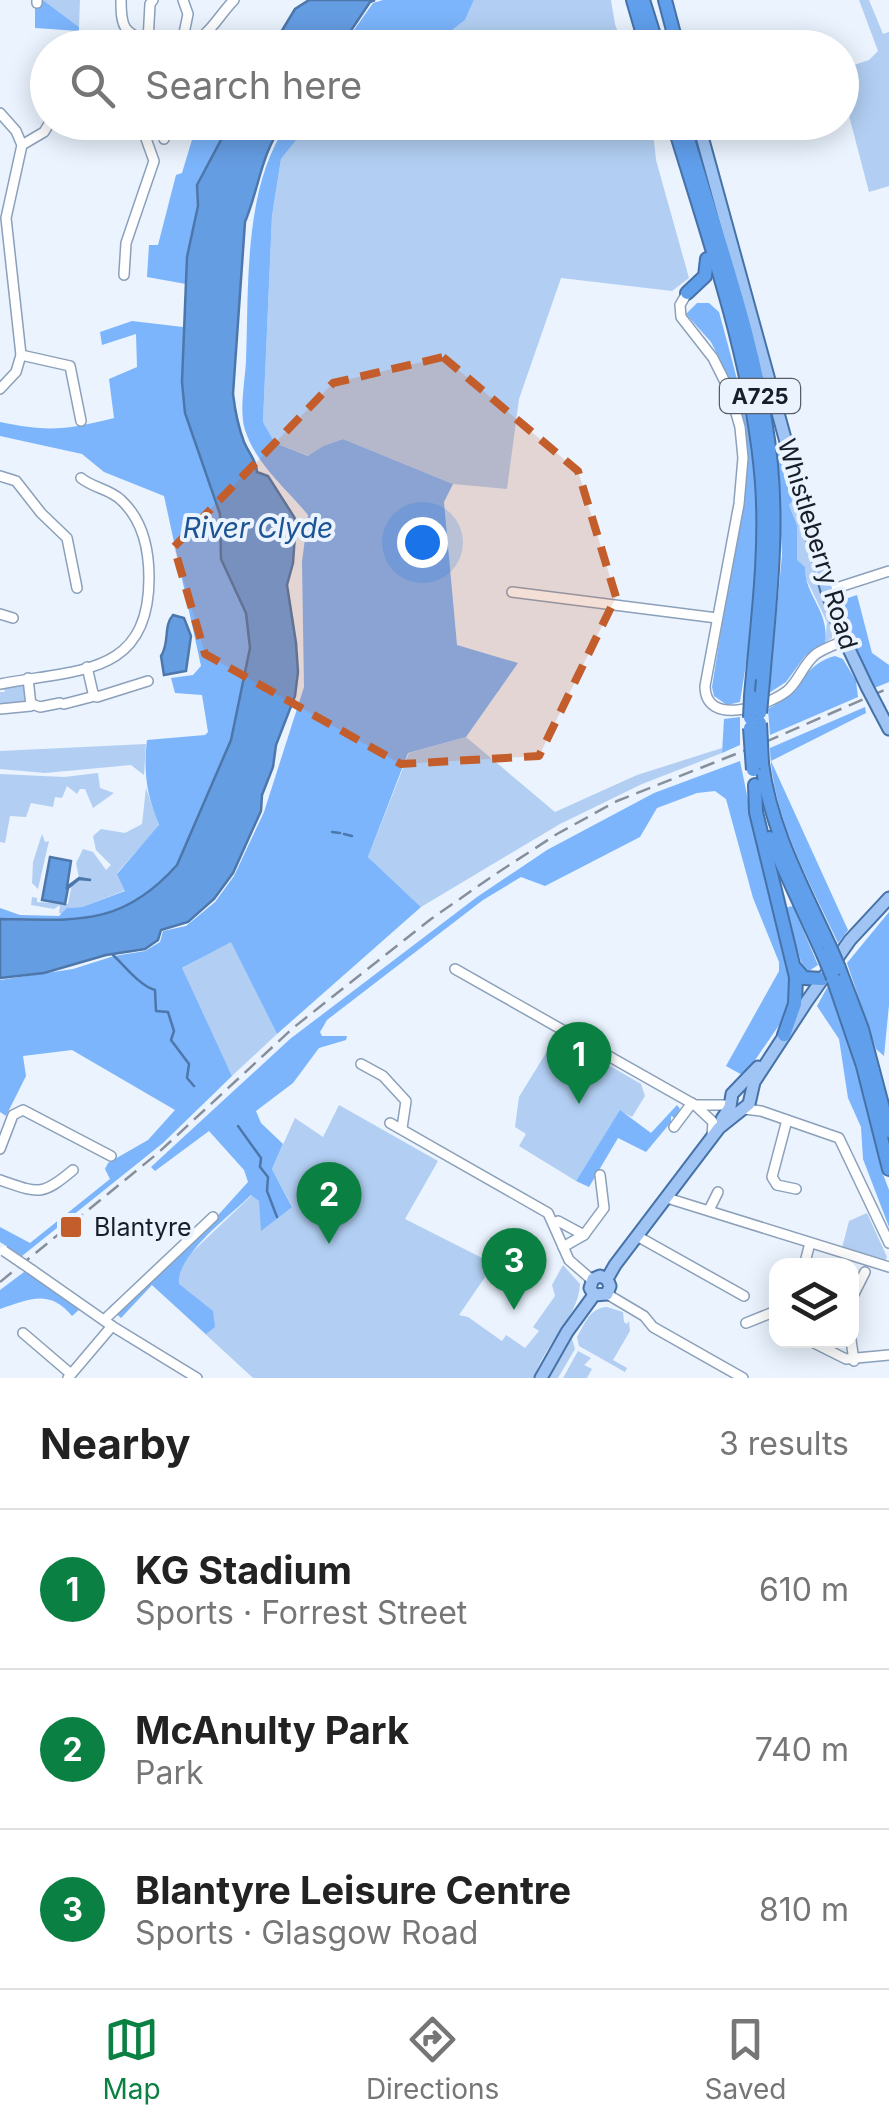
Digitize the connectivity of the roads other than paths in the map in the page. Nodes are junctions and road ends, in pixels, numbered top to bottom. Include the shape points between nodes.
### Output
1 (121, 0) edge
2 (154, 0) edge
3 (183, 0) edge
4 (234, 0) edge
5 (633, 0) edge
6 (643, 0) edge
7 (664, 0) edge
8 (124, 30) edge
9 (149, 30) edge
10 (185, 30) edge
11 (210, 30) edge
12 (642, 30) edge
13 (652, 30) edge
14 (672, 30) edge
15 (0, 113) edge
16 (30, 140) edge
17 (146, 140) edge
18 (677, 140) edge
19 (687, 140) edge
20 (703, 140) edge
21 (22, 145) junction
22 (4, 239) edge
23 (709, 246) junction
24 (124, 274) dead end
25 (689, 292) junction
26 (729, 316) junction
27 (22, 355) junction
28 (0, 389) edge
29 (81, 421) dead end
30 (0, 476) edge
31 (81, 478) dead end
32 (889, 571) edge
33 (77, 588) dead end
34 (827, 591) junction
35 (512, 592) dead end
36 (0, 614) edge
37 (13, 618) dead end
38 (717, 618) junction
39 (844, 640) junction
40 (88, 667) junction
41 (28, 678) junction
42 (148, 681) dead end
43 (0, 684) edge
44 (95, 696) junction
45 (32, 704) junction
46 (0, 710) edge
47 (755, 721) junction
48 (889, 730) edge
49 (757, 773) junction
50 (889, 898) edge
51 (826, 950) junction
52 (794, 966) junction
53 (455, 969) dead end
54 (831, 975) junction
55 (784, 1036) junction
56 (360, 1064) dead end
57 (739, 1102) junction
58 (693, 1104) junction
59 (786, 1120) junction
60 (390, 1123) dead end
61 (674, 1127) dead end
62 (402, 1128) junction
63 (889, 1130) edge
64 (715, 1133) junction
65 (0, 1148) edge
66 (111, 1156) dead end
67 (889, 1168) edge
68 (73, 1170) dead end
69 (600, 1175) dead end
70 (0, 1180) edge
71 (796, 1189) dead end
72 (718, 1192) dead end
73 (667, 1198) junction
74 (709, 1210) junction
75 (213, 1217) dead end
76 (558, 1221) dead end
77 (584, 1234) junction
78 (637, 1236) junction
79 (810, 1242) junction
80 (889, 1243) edge
81 (563, 1247) junction
82 (2, 1250) edge
83 (806, 1258) edge
84 (889, 1267) edge
85 (865, 1272) dead end
86 (607, 1279) junction
87 (592, 1280) junction
88 (859, 1284) edge
89 (600, 1294) junction
90 (744, 1296) dead end
91 (769, 1313) edge
92 (746, 1322) dead end
93 (108, 1323) junction
94 (23, 1333) dead end
95 (826, 1348) edge
96 (852, 1348) edge
97 (889, 1355) edge
98 (854, 1360) junction
99 (70, 1376) edge
100 (197, 1378) edge
101 (541, 1378) edge
102 (744, 1378) edge

1 - 8 street
2 - 9 street
3 - 10 street
4 - 11 street
5 - 12 highway
6 - 13 highway
7 - 14 highway
15 - 21 street
16 - 21 street
17 - 24 street via 154,161 126,243
18 - 23 highway, A725
19 - 47 highway, A725, bridge via 752,362 768,441 773,538
20 - 34 main road, Whistleberry Road
21 - 22 street
22 - 27 street
23 - 25 highway via 706,276
23 - 26 highway, A725
25 - 26 highway via 711,292
25 - 38 street via 681,317 722,375 742,438 741,492
26 - 47 highway, A725, bridge via 753,408 763,496
27 - 28 street
27 - 29 street via 70,366
30 - 33 street via 16,481 66,538
31 - 40 street via 87,489 119,498 150,551 146,620 119,656
32 - 34 street
34 - 39 main road, Whistleberry Road
35 - 38 street
36 - 37 street
38 - 39 street via 704,689 708,702 722,711 779,696 814,657
39 - 48 main road, Whistleberry Road, bridge
40 - 41 street
40 - 44 street
41 - 43 street
41 - 45 street
42 - 44 street
44 - 45 street
45 - 46 street
47 - 49 highway, A725, bridge
49 - 51 highway, A725
49 - 51 highway, A725 via 770,837
49 - 52 highway, A725 via 756,812
50 - 54 main road
51 - 54 highway, A725, bridge
52 - 54 highway via 804,978
52 - 55 highway, A725 via 796,996
53 - 58 street
54 - 55 main road
54 - 63 highway, A725 via 862,1029
54 - 67 highway, A725
55 - 57 main road
56 - 62 street via 383,1076 406,1102
57 - 58 street
57 - 59 street
57 - 64 main road
58 - 61 street
58 - 64 street via 713,1122
59 - 71 street via 772,1176 777,1186
59 - 80 street via 845,1144
60 - 62 street
62 - 81 street via 548,1213
64 - 73 main road
65 - 66 street via 14,1115 23,1110
68 - 70 street via 44,1192
69 - 77 street via 604,1208
72 - 74 street
73 - 74 street
73 - 78 main road
74 - 79 street
75 - 93 street
76 - 77 street
77 - 81 street
78 - 86 main road
78 - 90 street
79 - 83 street
79 - 84 street
81 - 87 street via 573,1267
82 - 93 street, bridge
85 - 88 street
86 - 87 main road
86 - 89 main road via 610,1286
87 - 89 main road via 590,1288
89 - 101 main road via 566,1332
89 - 102 street
91 - 92 street
93 - 99 street
93 - 100 street
94 - 99 street
95 - 98 street
96 - 98 street
97 - 98 street

